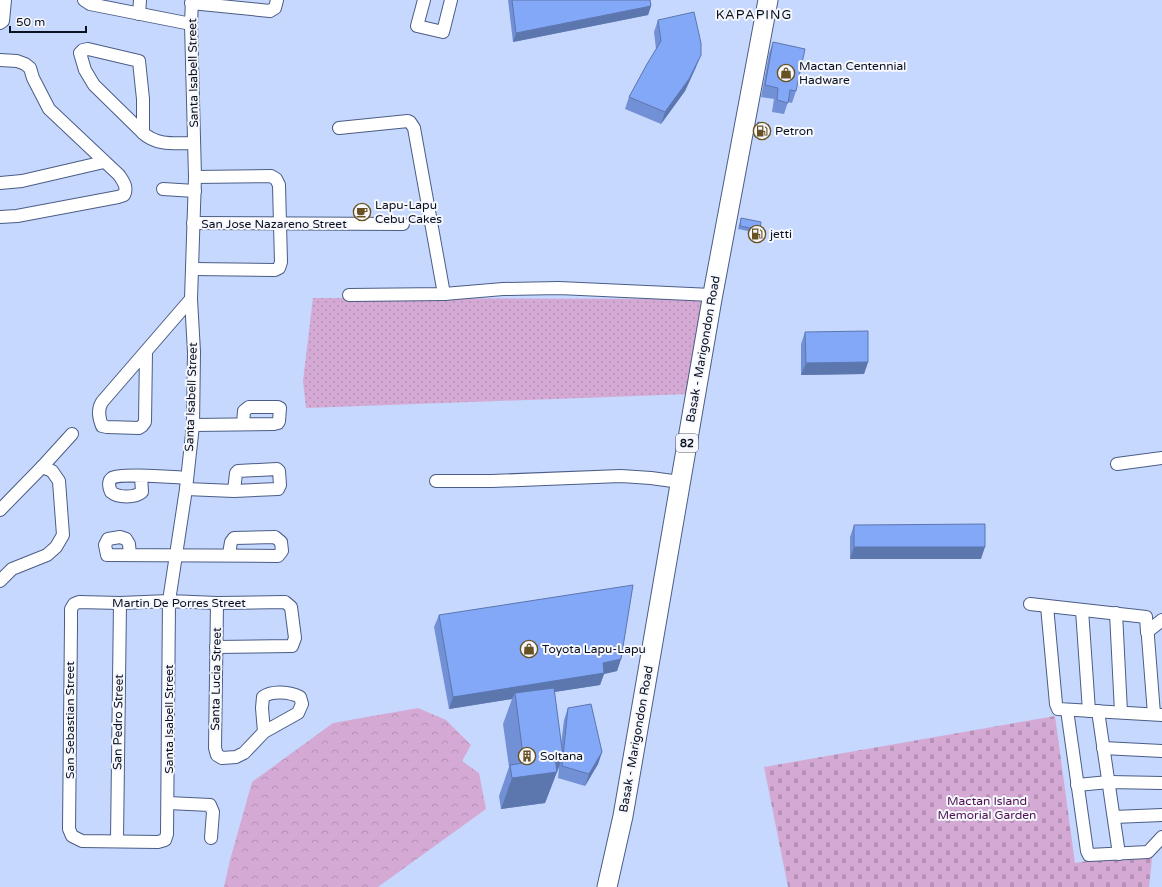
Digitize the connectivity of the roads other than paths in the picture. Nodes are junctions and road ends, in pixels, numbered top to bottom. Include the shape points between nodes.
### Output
1 (5, 0) edge
2 (84, 0) edge
3 (140, 0) edge
4 (277, 0) edge
5 (424, 0) edge
6 (451, 0) edge
7 (768, 0) edge
8 (192, 2) edge
9 (139, 14) junction
10 (0, 23) edge
11 (191, 24) junction
12 (0, 60) edge
13 (339, 128) dead end
14 (143, 133) junction
15 (194, 143) junction
16 (104, 162) junction
17 (195, 177) junction
18 (0, 182) edge
19 (163, 189) dead end
20 (195, 191) junction
21 (0, 217) edge
22 (193, 223) junction
23 (280, 224) junction
24 (403, 224) dead end
25 (193, 270) junction
26 (444, 294) junction
27 (349, 295) dead end
28 (712, 295) junction
29 (191, 299) junction
30 (146, 351) junction
31 (242, 424) dead end
32 (193, 426) junction
33 (72, 434) dead end
34 (1162, 458) edge
35 (1117, 464) dead end
36 (42, 467) junction
37 (141, 476) dead end
38 (436, 481) dead end
39 (680, 482) junction
40 (186, 484) junction
41 (234, 491) dead end
42 (0, 510) edge
43 (229, 554) dead end
44 (130, 555) dead end
45 (176, 555) junction
46 (0, 581) edge
47 (169, 601) junction
48 (120, 603) junction
49 (217, 603) junction
50 (74, 604) joint
51 (1030, 604) dead end
52 (1047, 606) junction
53 (1082, 610) junction
54 (1116, 613) junction
55 (1162, 620) edge
56 (1147, 632) junction
57 (1162, 634) edge
58 (216, 647) junction
59 (1066, 710) junction
60 (1093, 711) junction
61 (1121, 712) junction
62 (1158, 714) edge
63 (264, 732) dead end
64 (1103, 748) junction
65 (1162, 751) edge
66 (1109, 782) junction
67 (1162, 783) edge
68 (1077, 785) junction
69 (168, 803) junction
70 (1162, 816) edge
71 (1114, 817) junction
72 (1162, 836) edge
73 (211, 838) dead end
74 (117, 840) junction
75 (1119, 854) junction
76 (607, 887) edge

1 - 10 street via 3,21
2 - 9 street via 90,4
3 - 9 street
4 - 8 street via 275,8 270,11
5 - 6 street via 417,26 443,32
7 - 28 main road, Basak - Marigondon Road / 82
8 - 11 street, Santa Isabell Street
9 - 11 street
11 - 15 street, Santa Isabell Street
12 - 16 street via 17,61 30,68 49,109
13 - 26 street via 408,121 412,123
14 - 14 street via 94,85 85,70 80,53 83,50 139,61
14 - 15 street via 149,139 164,143
15 - 17 street, Santa Isabell Street
16 - 18 street via 22,180
16 - 21 street via 119,175 125,185 124,195
17 - 20 street, Santa Isabell Street
17 - 23 street via 271,176 279,185
19 - 20 street
20 - 22 street, Santa Isabell Street
22 - 23 street, San Jose Nazareno Street
22 - 25 street, Santa Isabell Street
23 - 24 street, San Jose Nazareno Street
23 - 25 street via 279,268
25 - 29 street, Santa Isabell Street
26 - 27 street
26 - 28 street via 559,288
28 - 39 main road, Basak - Marigondon Road / 82
29 - 30 street
29 - 32 street, Santa Isabell Street via 194,352
30 - 30 street via 99,407 99,420 102,426 139,428 145,422
31 - 32 street
32 - 40 street, Santa Isabell Street
33 - 36 street
34 - 35 street
36 - 42 street
36 - 46 street via 52,470 59,481 63,535 56,548 47,555 12,569
37 - 40 street
38 - 39 street via 620,476
39 - 76 main road, Basak - Marigondon Road / 82 via 623,816
40 - 41 street
40 - 45 street, Santa Isabell Street
43 - 45 street
44 - 45 street
45 - 47 street, Santa Isabell Street
47 - 48 street, Martin De Porres Street
47 - 49 street, Martin De Porres Street
47 - 69 street, Santa Isabell Street
48 - 50 street, Martin De Porres Street
48 - 74 street, San Pedro Street
49 - 58 street, Santa Lucia Street
49 - 58 street, Martin De Porres Street via 285,602 292,607 295,638 292,646
50 - 74 street, San Sebastian Street via 71,609 69,829 72,836 82,841
51 - 52 street
52 - 53 street
52 - 59 street via 1056,704 1058,709
53 - 54 street
53 - 60 street
54 - 56 street via 1146,617
54 - 61 street
55 - 56 street
56 - 57 street
56 - 62 street
58 - 63 street, Santa Lucia Street via 217,755 222,758 236,757 244,753
59 - 60 street
59 - 68 street
60 - 61 street
60 - 64 street
61 - 62 street
64 - 65 street
64 - 66 street
66 - 67 street
66 - 68 street
66 - 71 street
68 - 75 street via 1087,851 1093,855
69 - 73 street via 210,805 213,812
69 - 74 street, Santa Isabell Street via 167,834 164,840
70 - 71 street
71 - 75 street
72 - 75 street via 1148,852

